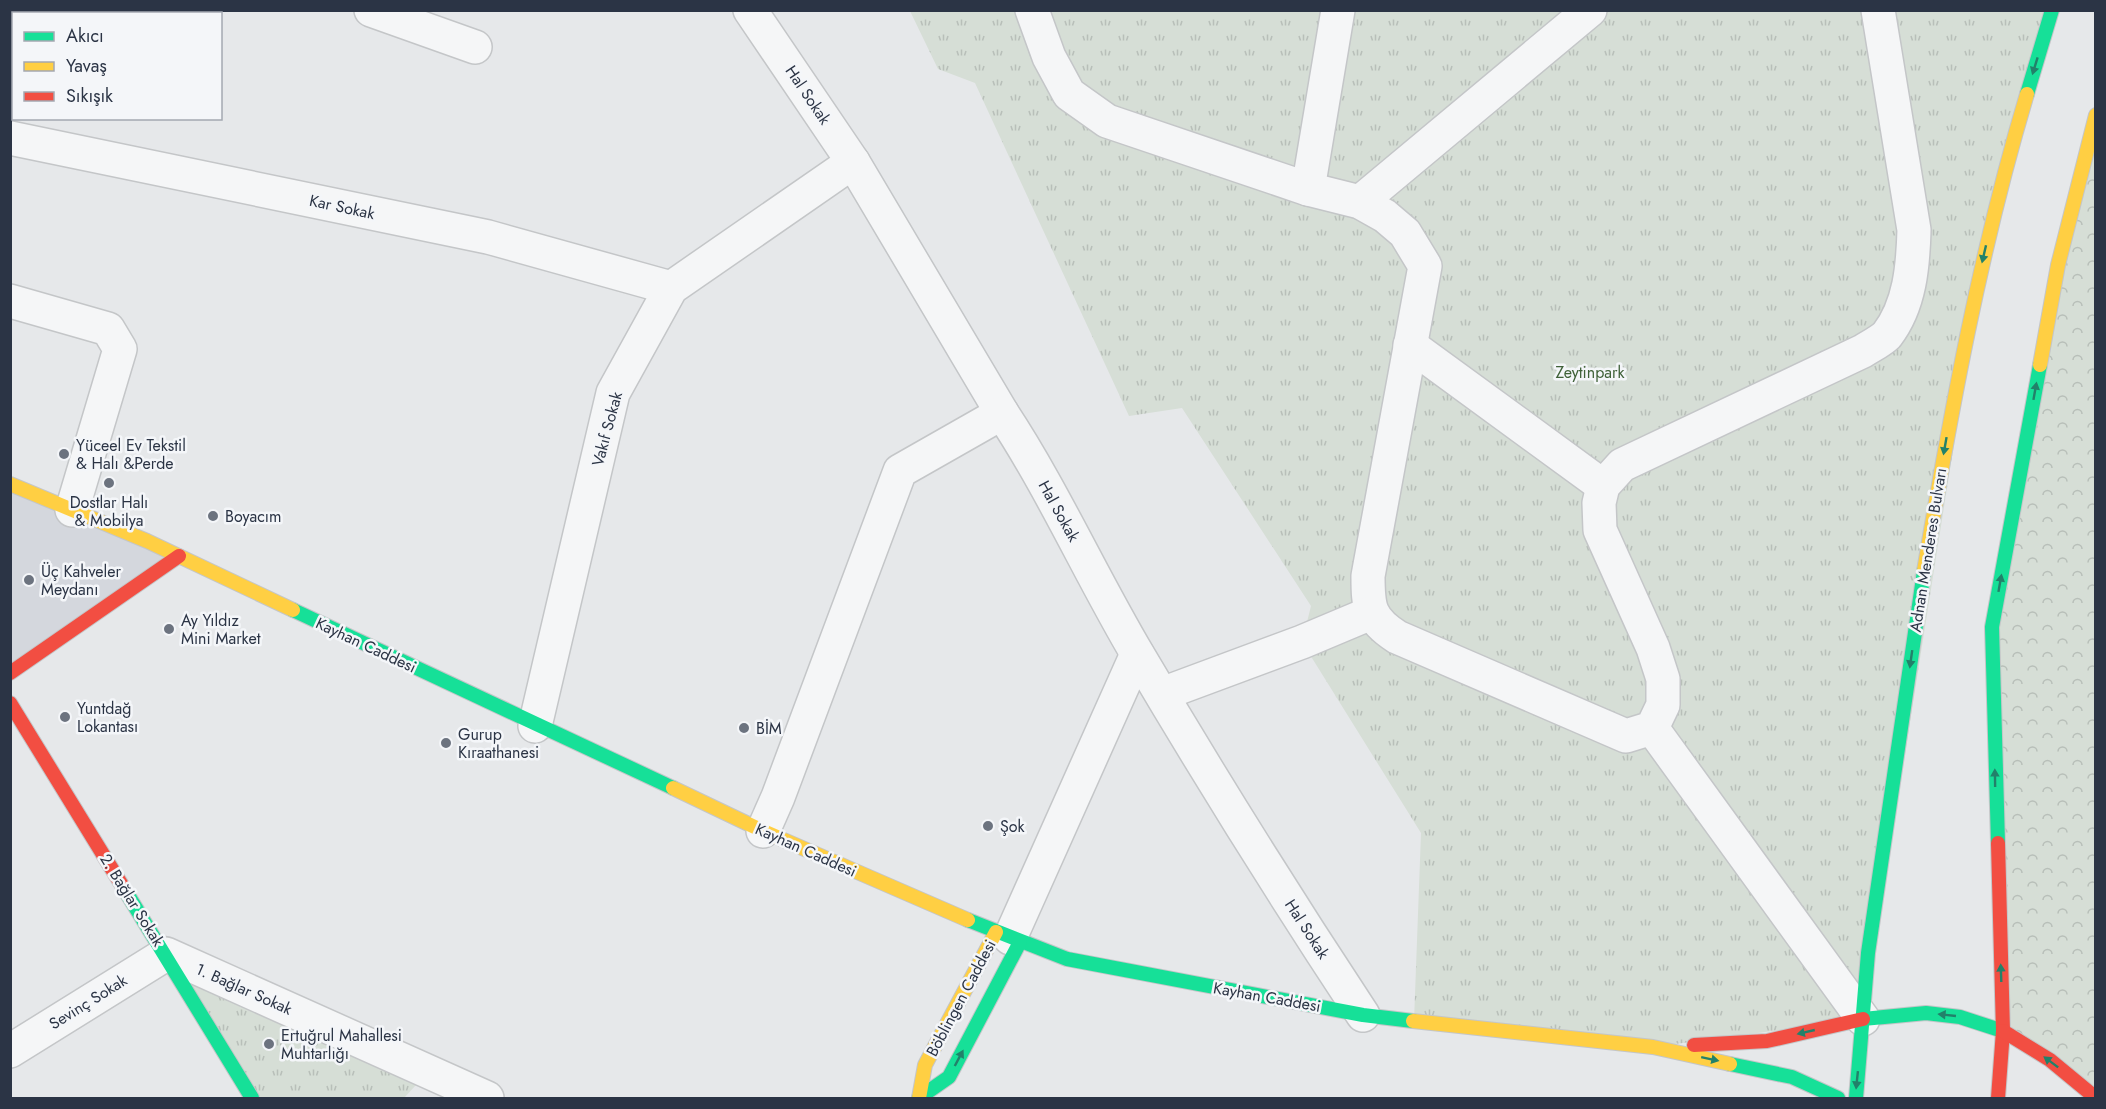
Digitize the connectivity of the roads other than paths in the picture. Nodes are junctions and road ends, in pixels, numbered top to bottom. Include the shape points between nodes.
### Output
1 (371, 10) edge
2 (750, 10) edge
3 (1032, 10) edge
4 (1338, 10) edge
5 (1590, 10) edge
6 (1878, 10) edge
7 (2052, 10) edge
8 (475, 47) dead end
9 (2096, 115) edge
10 (10, 138) edge
11 (853, 162) junction
12 (1308, 189) junction
13 (1359, 202) junction
14 (671, 288) junction
15 (10, 301) edge
16 (1410, 345) junction
17 (1002, 413) junction
18 (10, 484) edge
19 (1602, 486) junction
20 (72, 510) junction
21 (179, 556) junction
22 (1371, 613) junction
23 (1137, 654) junction
24 (10, 673) edge
25 (1162, 694) junction
26 (10, 703) edge
27 (536, 726) junction
28 (1652, 728) junction
29 (763, 831) junction
30 (1008, 937) junction
31 (165, 954) junction
32 (1067, 959) junction
33 (1044, 967) dead end
34 (1018, 976) dead end
35 (1363, 1015) junction
36 (1863, 1019) junction
37 (979, 1020) junction
38 (2003, 1031) junction
39 (1653, 1047) junction
40 (10, 1051) edge
41 (252, 1098) edge
42 (487, 1098) edge
43 (919, 1098) edge
44 (1838, 1098) edge
45 (1856, 1098) edge
46 (1998, 1098) edge
47 (2096, 1098) edge

1 - 8 street
2 - 11 street, Hal Sokak
3 - 12 street via 1049,57 1069,94 1107,121
4 - 12 street
5 - 13 street
6 - 19 street via 1914,230 1913,265 1903,307 1886,336 1863,351 1622,465
7 -> 36 main road, Adnan Menderes Bulvarı via 1985,248 1953,400 1921,587 1868,953
38 -> 9 main road via 1992,627 2058,265
10 - 14 street, Kar Sokak via 488,237
11 - 14 street, Vakıf Sokak
11 - 17 street, Hal Sokak
12 - 13 street
13 - 16 street via 1405,233 1425,266
14 - 27 street, Vakıf Sokak via 614,393
15 - 20 street via 108,329 120,349
16 - 19 street
16 - 22 street via 1368,576
17 - 23 street, Hal Sokak
17 - 29 street via 900,471
18 - 20 main road, Kayhan Caddesi
19 - 28 street via 1600,530 1663,679 1664,705
20 - 21 main road, Kayhan Caddesi
21 - 24 main road
21 - 27 main road, Kayhan Caddesi
22 - 25 street
22 - 28 street via 1381,627 1397,637 1626,736
23 - 25 street, Hal Sokak
23 - 30 street
25 - 35 street, Hal Sokak
26 - 31 main road, 2. Bağlar Sokak
27 - 29 main road, Kayhan Caddesi
28 - 36 street
29 - 30 main road, Kayhan Caddesi
30 - 32 main road, Kayhan Caddesi
30 - 37 main road
30 - 43 main road, Böblingen Caddesi via 925,1065
31 - 40 street, Sevinç Sokak
31 - 41 main road, 2. Bağlar Sokak
31 - 42 street, 1. Bağlar Sokak
32 - 33 main road
32 - 35 main road, Kayhan Caddesi
34 - 37 main road via 1005,986
35 - 39 main road, Kayhan Caddesi
38 -> 36 main road via 1960,1017 1926,1013
36 -> 39 main road via 1767,1041
36 -> 45 main road, Adnan Menderes Bulvarı
43 -> 37 main road via 949,1077
38 - 46 main road
47 -> 38 main road via 2050,1060
39 -> 44 main road via 1792,1077

